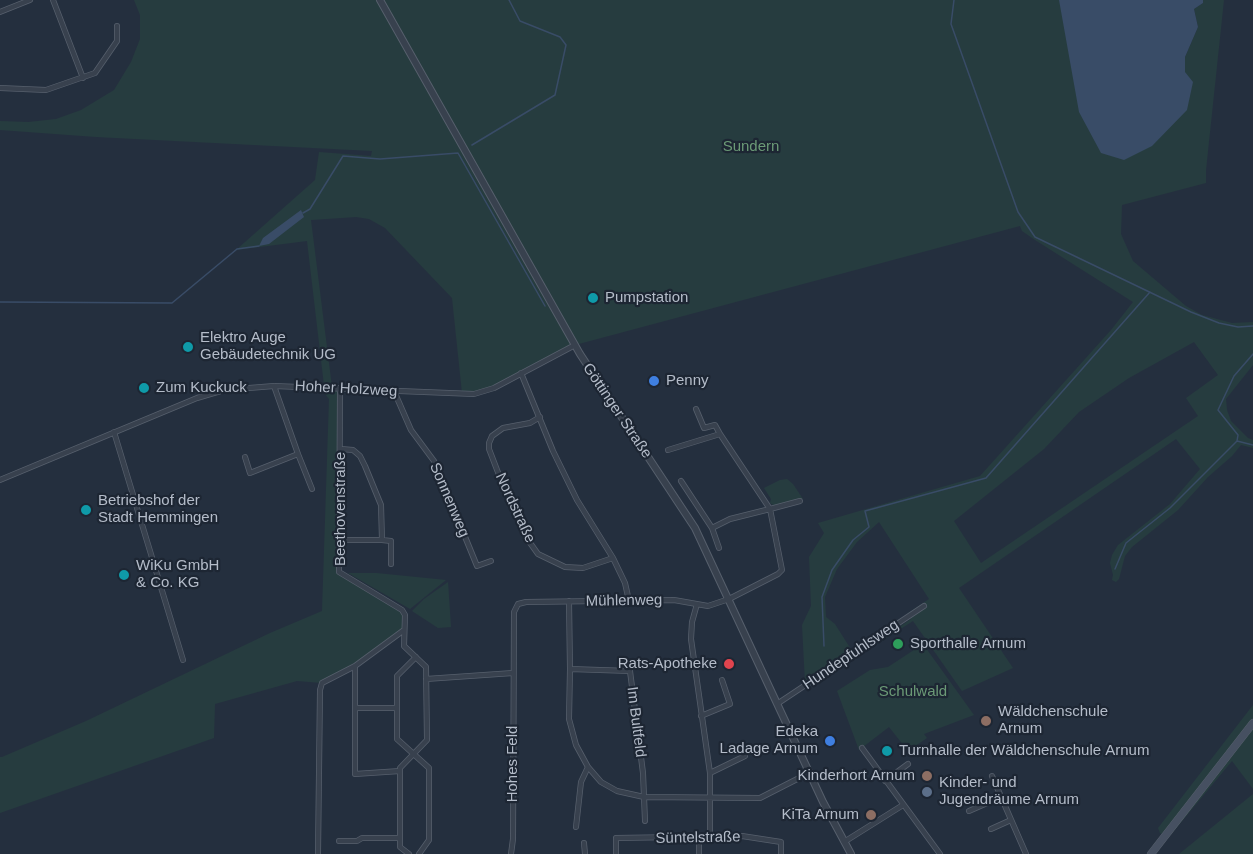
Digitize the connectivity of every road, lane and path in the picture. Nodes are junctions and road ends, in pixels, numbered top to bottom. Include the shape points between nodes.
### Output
1 (30, 0) edge
2 (53, 0) edge
3 (380, 0) edge
4 (0, 12) edge
5 (117, 26) dead end
6 (83, 78) junction
7 (0, 88) edge
8 (574, 345) junction
9 (521, 373) junction
10 (274, 386) junction
11 (340, 388) junction
12 (394, 391) junction
13 (696, 409) dead end
14 (540, 417) junction
15 (704, 428) junction
16 (114, 432) junction
17 (720, 434) junction
18 (708, 438) junction
19 (341, 449) junction
20 (668, 450) dead end
21 (298, 454) junction
22 (244, 457) dead end
23 (0, 480) edge
24 (681, 481) dead end
25 (312, 489) dead end
26 (800, 501) dead end
27 (770, 509) junction
28 (712, 528) junction
29 (340, 540) junction
30 (382, 540) junction
31 (719, 549) dead end
32 (613, 558) junction
33 (490, 561) dead end
34 (391, 564) dead end
35 (729, 599) junction
36 (629, 601) junction
37 (570, 602) junction
38 (518, 604) joint
39 (697, 604) junction
40 (924, 606) dead end
41 (404, 630) junction
42 (416, 657) junction
43 (183, 660) dead end
44 (355, 666) junction
45 (570, 669) junction
46 (513, 673) junction
47 (426, 679) junction
48 (722, 680) dead end
49 (777, 704) junction
50 (355, 708) junction
51 (397, 708) junction
52 (701, 716) junction
53 (1253, 723) edge
54 (862, 748) dead end
55 (414, 754) junction
56 (745, 756) dead end
57 (908, 764) dead end
58 (588, 767) junction
59 (400, 771) junction
60 (710, 773) junction
61 (810, 773) junction
62 (992, 776) dead end
63 (885, 781) junction
64 (1001, 796) junction
65 (644, 797) junction
66 (710, 799) junction
67 (903, 805) junction
68 (969, 811) dead end
69 (1011, 820) junction
70 (645, 821) dead end
71 (576, 827) dead end
72 (991, 829) dead end
73 (710, 837) junction
74 (399, 838) junction
75 (699, 838) junction
76 (339, 841) dead end
77 (844, 842) junction
78 (584, 843) dead end
79 (318, 854) edge
80 (409, 854) edge
81 (419, 854) edge
82 (511, 854) edge
83 (585, 854) edge
84 (616, 854) edge
85 (699, 854) edge
86 (781, 854) edge
87 (851, 854) edge
88 (939, 854) edge
89 (1026, 854) edge
90 (1151, 854) edge

1 - 4 street
2 - 6 street
3 - 8 street, Göttinger Straße
5 - 6 street via 117,40 98,70
6 - 7 street via 46,90
8 - 9 street, Hoher Holzweg
8 - 35 street, Göttinger Straße via 695,528
9 - 12 street, Hoher Holzweg via 474,394
9 - 14 street
10 - 11 street, Hoher Holzweg
10 - 16 street, Hoher Holzweg via 217,392
10 - 21 street
11 - 12 street, Hoher Holzweg
11 - 19 street, Beethovenstraße
12 - 33 street, Sonnenweg via 411,430 434,461 477,566
13 - 15 street
14 - 32 street via 577,500
14 - 32 street, Nordstraße via 502,428 489,443 528,540 538,554 565,567 583,568
15 - 17 street via 715,425
15 - 18 street
16 - 23 street, Hoher Holzweg
16 - 43 street
17 - 18 street
17 - 27 street
18 - 20 street
19 - 29 street, Beethovenstraße
19 - 30 street via 353,450 365,466 381,505
21 - 22 street via 250,473
21 - 25 street
24 - 28 street
26 - 27 street
27 - 28 street
27 - 35 street, Mühlenweg via 782,570
28 - 31 street
29 - 30 street
29 - 41 street, Beethovenstraße via 339,572 402,610
30 - 34 street via 391,541
32 - 36 street
35 - 39 street, Mühlenweg via 708,606
35 - 49 street, Göttinger Straße
36 - 37 street, Mühlenweg
36 - 39 street, Mühlenweg
37 - 38 street, Mühlenweg
37 - 45 street
38 - 46 street, Hohes Feld via 514,612
39 - 52 street via 691,639
40 - 49 street, Hundepfuhlsweg
41 - 42 street, Beethovenstraße via 404,645
41 - 44 street
42 - 47 street, Beethovenstraße via 426,667
42 - 51 street via 397,676
44 - 50 street
44 - 79 street via 322,683 320,690
45 - 58 street via 569,719 576,745
45 - 65 street, Im Bultfeld via 630,671
46 - 47 street
46 - 82 street, Hohes Feld
47 - 55 street, Beethovenstraße via 427,740
48 - 52 street via 730,704
49 - 61 street, Göttinger Straße
50 - 51 street
50 - 59 street via 354,774
51 - 55 street via 398,739
52 - 60 street
53 - 90 main road
54 - 63 street
55 - 59 street, Beethovenstraße
55 - 81 street via 429,768 429,840
56 - 60 street
57 - 63 street
58 - 65 street via 617,791
58 - 71 street via 581,782
59 - 74 street
60 - 66 street
61 - 66 street via 760,798
61 - 77 street, Göttinger Straße
62 - 64 street
63 - 67 street
64 - 68 street
64 - 69 street
65 - 66 street
65 - 70 street, Im Bultfeld
66 - 73 street
67 - 77 street
67 - 88 street
69 - 72 street
69 - 89 street
73 - 75 street, Süntelstraße
73 - 86 street, Süntelstraße via 742,836 781,842
74 - 76 street
74 - 80 street via 400,847
75 - 84 street, Süntelstraße via 616,838
75 - 85 street
77 - 87 street, Göttinger Straße
78 - 83 street

